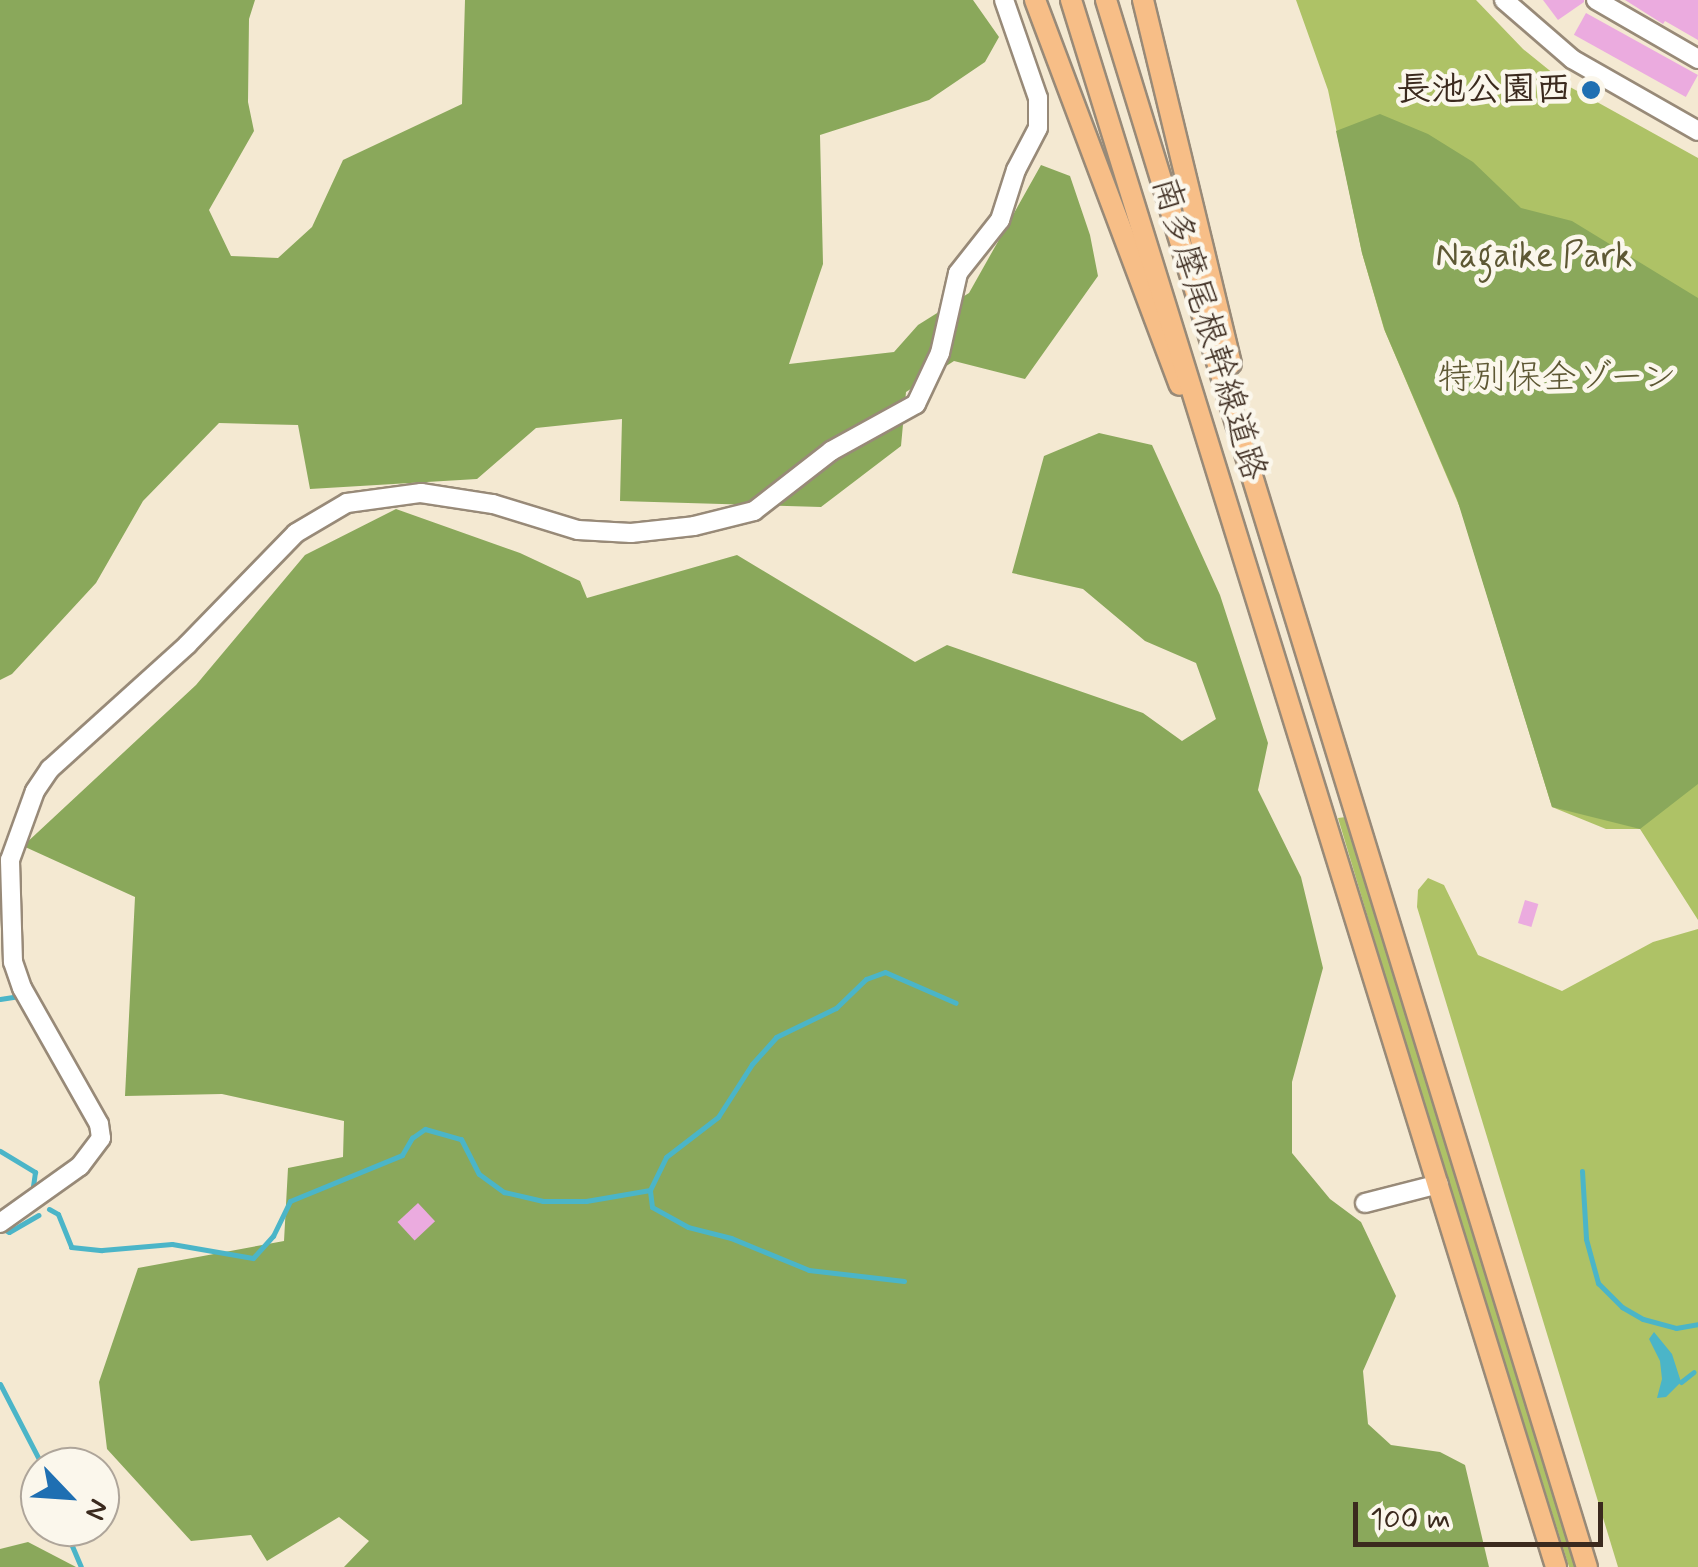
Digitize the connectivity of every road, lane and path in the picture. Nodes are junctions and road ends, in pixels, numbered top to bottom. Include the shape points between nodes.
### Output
1 (1004, 0) edge
2 (1036, 0) edge
3 (1071, 0) edge
4 (1106, 0) edge
5 (1143, 0) edge
6 (1504, 0) edge
7 (1596, 0) edge
8 (1698, 58) edge
9 (1698, 132) edge
10 (1271, 530) junction
11 (1262, 607) junction
12 (1439, 1184) junction
13 (1364, 1202) dead end
14 (0, 1222) edge
15 (1556, 1567) edge
16 (1587, 1567) edge

1 - 14 street via 1038,98 1038,128 1000,220 958,273 940,354 916,404 831,451 754,511 694,526 578,530 432,494 347,503 296,534 50,769 10,860 13,962 101,1138 80,1166
2 - 11 main road
3 - 11 main road, 南多摩尾根幹線道路
4 - 10 main road, 南多摩尾根幹線道路
5 - 10 main road
6 - 9 street via 1572,59
7 - 8 street
10 - 16 main road, 南多摩尾根幹線道路
11 - 12 main road, 南多摩尾根幹線道路
12 - 13 street
12 - 15 main road, 南多摩尾根幹線道路

